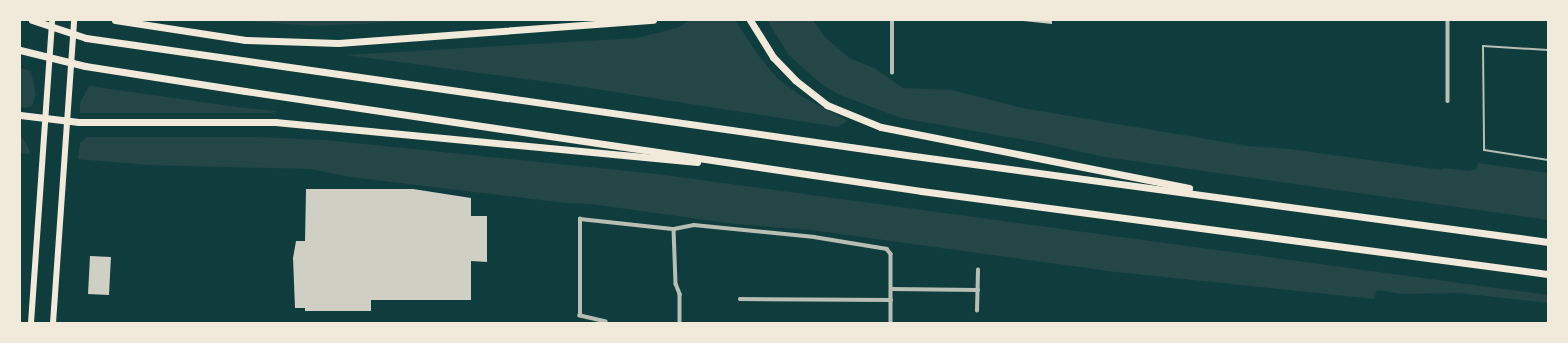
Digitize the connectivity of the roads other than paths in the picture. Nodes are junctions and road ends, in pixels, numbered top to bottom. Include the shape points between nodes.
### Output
1 (32, 20) edge
2 (52, 20) edge
3 (74, 20) edge
4 (114, 20) edge
5 (653, 20) edge
6 (750, 20) edge
7 (892, 20) edge
8 (1448, 20) edge
9 (20, 50) edge
10 (1548, 50) edge
11 (892, 73) dead end
12 (1448, 101) dead end
13 (20, 115) edge
14 (45, 119) junction
15 (67, 121) junction
16 (1548, 160) edge
17 (759, 167) junction
18 (1254, 201) junction
19 (674, 228) junction
20 (1548, 242) edge
21 (978, 270) dead end
22 (1548, 274) edge
23 (892, 289) junction
24 (978, 290) junction
25 (740, 299) dead end
26 (892, 300) junction
27 (978, 311) dead end
28 (606, 322) dead end
29 (31, 323) edge
30 (53, 323) edge
31 (680, 323) edge
32 (891, 323) edge

1 - 18 highway via 86,38 914,156
2 - 14 main road
3 - 15 main road
4 - 5 highway via 245,40 338,43
6 - 18 highway via 773,57 795,80 827,105 881,127
7 - 11 street
8 - 12 street
9 - 17 highway via 85,66
10 - 16 lane via 1483,46 1484,150
13 - 14 highway
14 - 15 highway
14 - 29 main road
15 - 17 highway via 275,122
15 - 30 main road
17 - 22 highway via 990,201
18 - 20 highway
19 - 23 street via 694,225 883,247 889,251
19 - 28 street via 580,219 580,316
19 - 31 street
21 - 24 street
23 - 24 street
23 - 26 street
24 - 27 street
25 - 26 street
26 - 32 street

